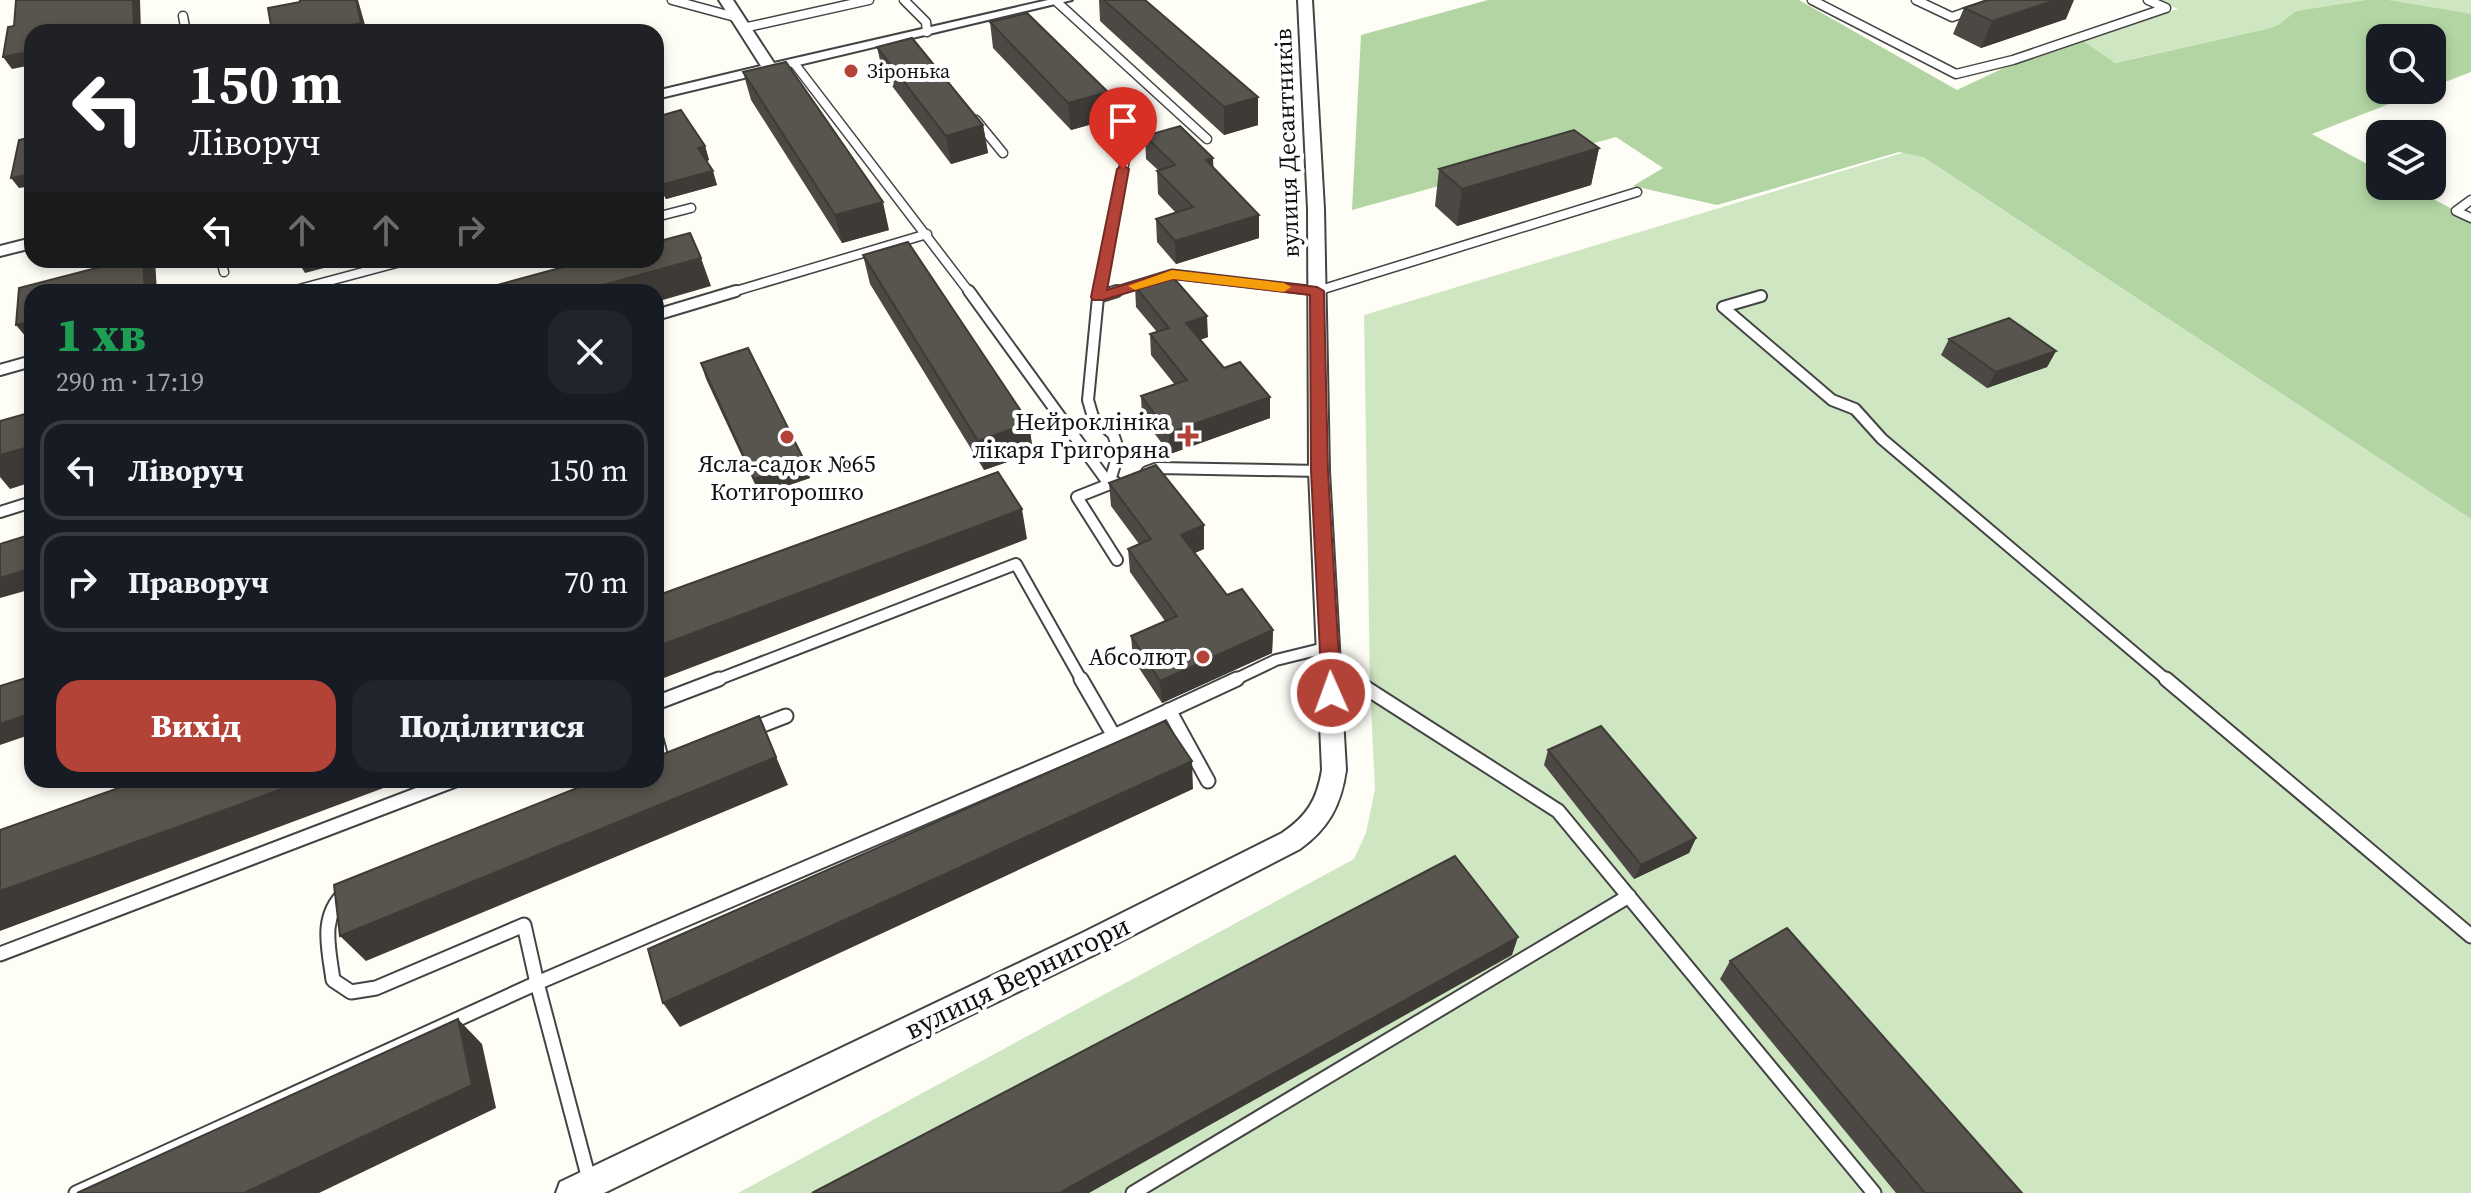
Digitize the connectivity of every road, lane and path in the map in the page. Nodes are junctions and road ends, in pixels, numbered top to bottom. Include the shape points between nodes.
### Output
1 (672, 0) edge
2 (726, 0) edge
3 (869, 0) edge
4 (904, 0) edge
5 (1305, 0) edge
6 (1812, 0) edge
7 (1916, 0) edge
8 (2001, 0) edge
9 (2148, 0) edge
10 (1061, 1) edge
11 (1024, 9) junction
12 (183, 16) dead end
13 (1033, 22) edge
14 (739, 23) junction
15 (184, 24) edge
16 (927, 32) junction
17 (794, 63) junction
18 (770, 69) junction
19 (1088, 79) edge
20 (664, 93) edge
21 (965, 107) edge
22 (1207, 139) dead end
23 (1003, 153) dead end
24 (1637, 192) dead end
25 (2471, 200) edge
26 (691, 208) dead end
27 (664, 215) edge
28 (2471, 218) edge
29 (927, 234) junction
30 (24, 245) edge
31 (0, 251) edge
32 (223, 268) edge
33 (378, 268) edge
34 (224, 272) dead end
35 (318, 284) edge
36 (1317, 291) junction
37 (1761, 296) dead end
38 (1098, 297) junction
39 (664, 313) edge
40 (24, 363) edge
41 (0, 370) edge
42 (1319, 471) junction
43 (1133, 476) edge
44 (1121, 480) edge
45 (1109, 484) junction
46 (24, 504) edge
47 (0, 512) edge
48 (1117, 560) dead end
49 (1330, 657) junction
50 (664, 700) edge
51 (1169, 710) junction
52 (786, 716) dead end
53 (1114, 736) junction
54 (731, 738) edge
55 (677, 759) edge
56 (664, 764) edge
57 (1208, 781) dead end
58 (434, 788) edge
59 (357, 885) edge
60 (1629, 896) junction
61 (2471, 936) edge
62 (0, 954) edge
63 (537, 983) junction
64 (580, 1188) edge
65 (76, 1193) edge
66 (1133, 1193) edge
67 (1874, 1193) edge

1 - 14 lane
2 - 14 street
3 - 14 lane
4 - 16 lane via 926,22
5 - 36 street, вулиця Десантників
6 - 9 lane via 1956,74 2166,8
7 - 8 lane via 1952,17
10 - 11 street
10 - 22 lane
11 - 13 lane
11 - 16 street
12 - 15 lane
14 - 18 street
16 - 17 street
17 - 18 street
17 - 29 lane
18 - 20 street
19 - 38 lane via 1132,124
21 - 23 lane
24 - 36 lane
25 - 28 lane via 2456,211
26 - 27 lane
29 - 39 lane
29 - 45 lane
30 - 31 street
32 - 34 lane
33 - 35 lane
36 - 38 lane via 1172,274
36 - 42 street, вулиця Десантників
37 - 61 lane via 1723,307 1832,400 1855,409 1882,439
38 - 45 lane via 1088,400 1093,417 1113,434 1119,451
40 - 41 lane
42 - 43 lane via 1158,468
42 - 49 street, вулиця Десантників
44 - 45 lane
45 - 48 lane via 1077,497
46 - 47 lane
49 - 51 lane via 1276,660
49 - 60 lane via 1558,811
49 - 64 street, вулиця Вернигори via 1334,770 1314,826 1092,942
50 - 53 lane via 1016,564
51 - 53 lane
51 - 57 lane
52 - 54 lane
53 - 63 lane
55 - 56 lane
58 - 62 lane
59 - 63 lane via 337,898 327,914 333,980 351,992 376,988 524,925
60 - 66 lane
60 - 67 lane
63 - 64 lane
63 - 65 lane

